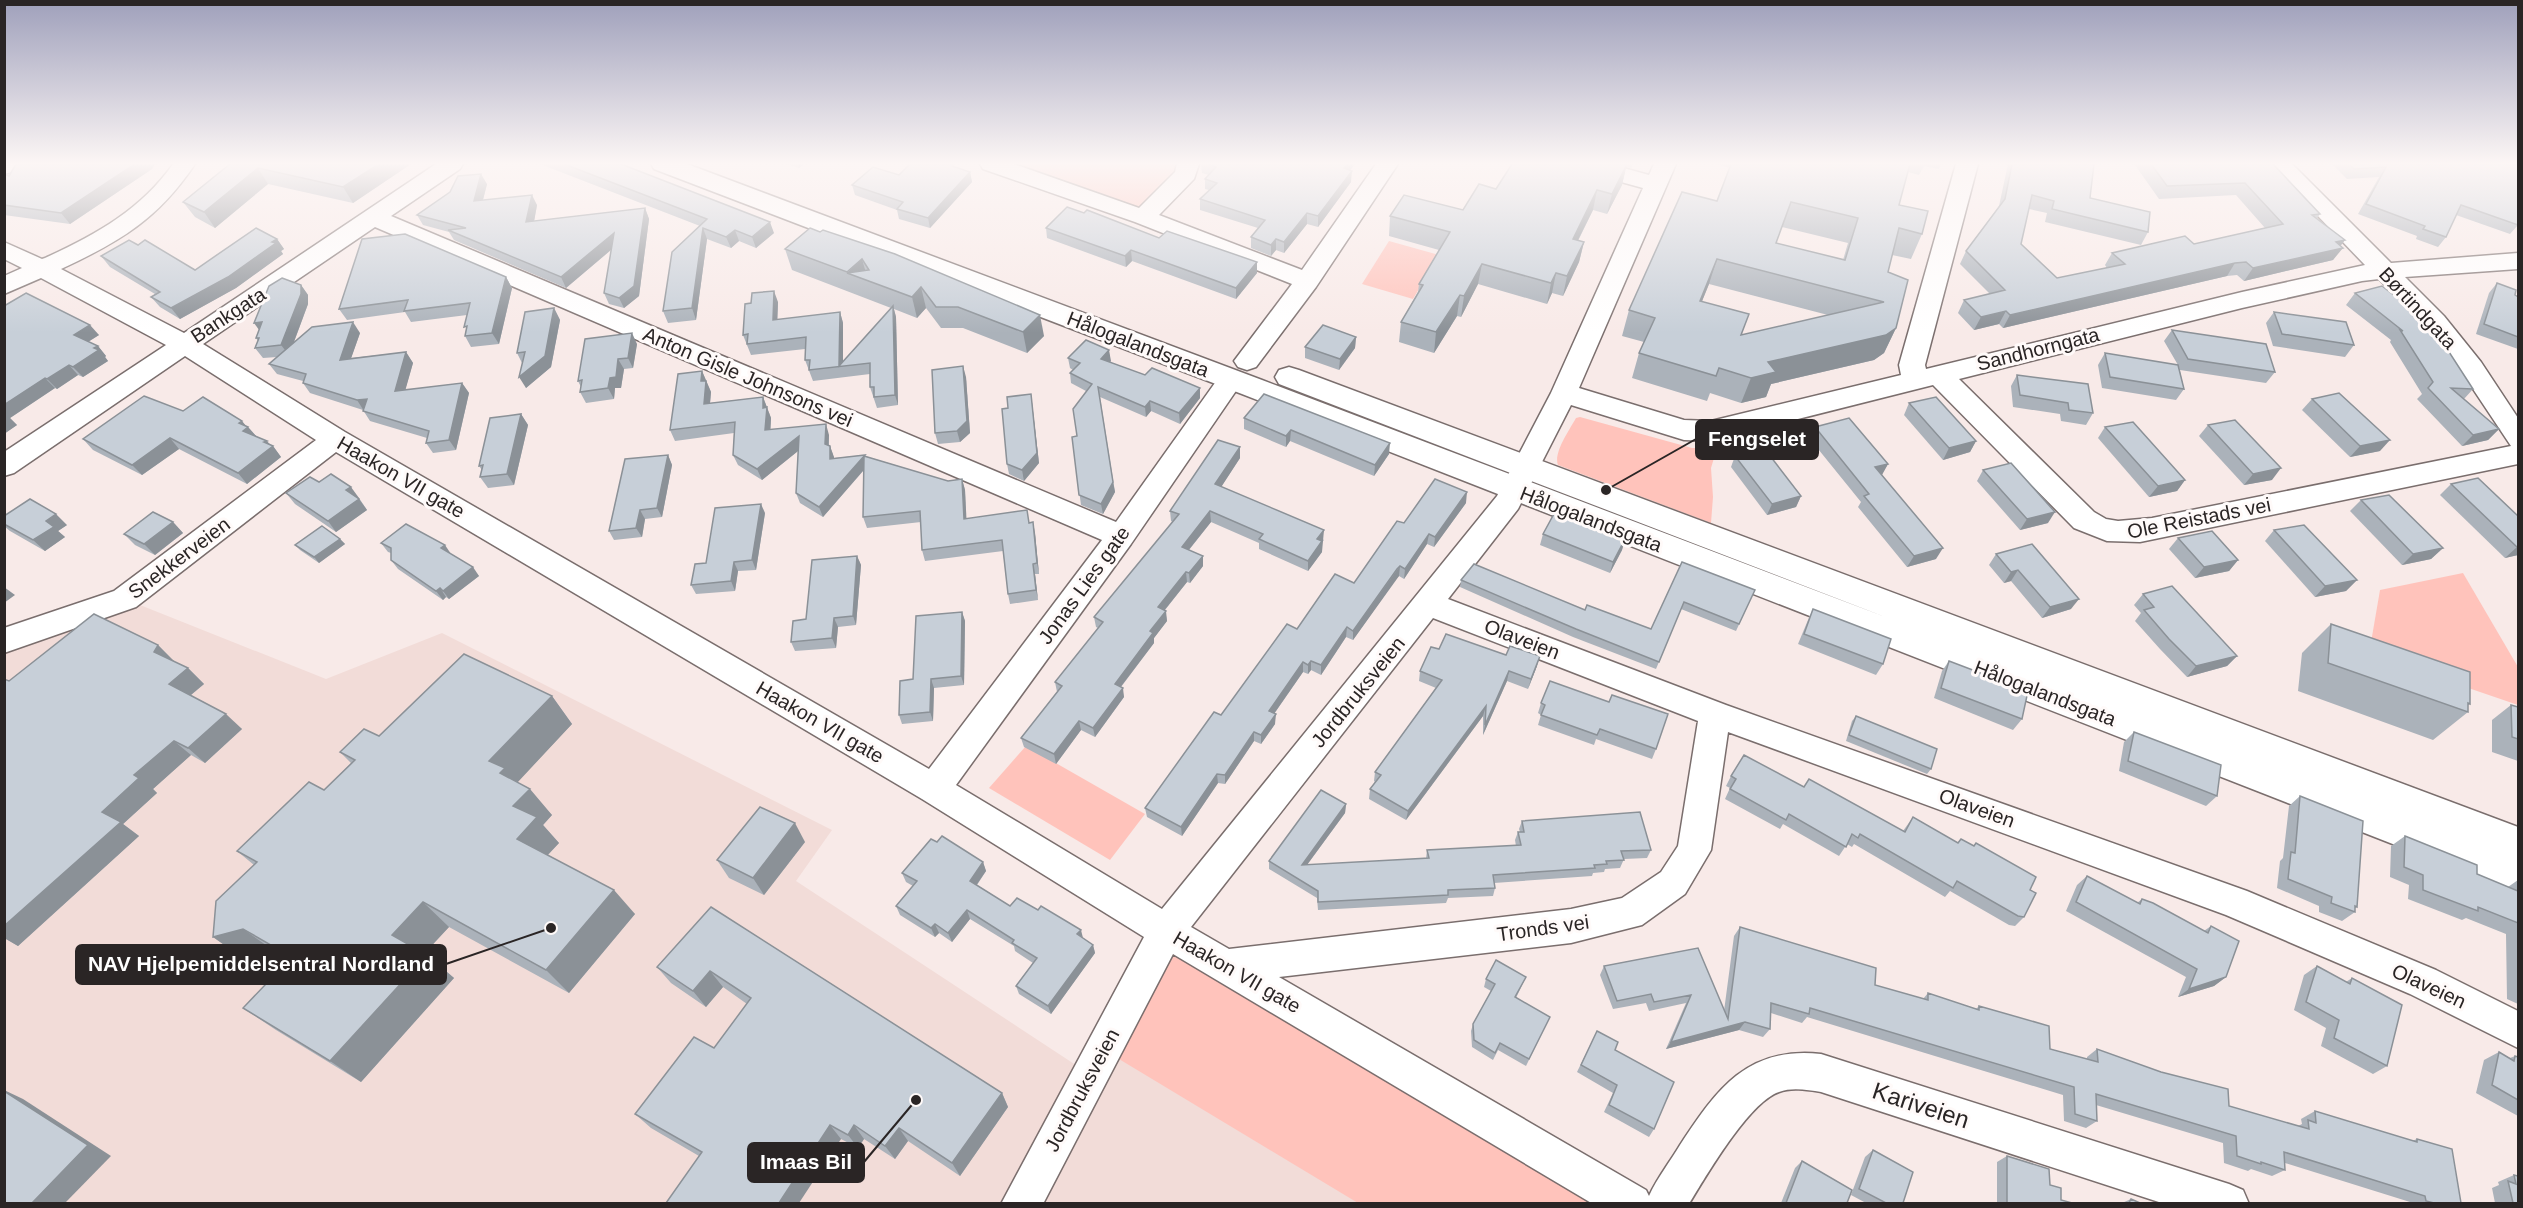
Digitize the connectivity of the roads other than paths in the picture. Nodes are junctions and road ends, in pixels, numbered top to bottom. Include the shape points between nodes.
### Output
1 (133, 220) edge
2 (371, 220) edge
3 (381, 220) edge
4 (821, 220) edge
5 (862, 220) edge
6 (1152, 220) edge
7 (1348, 220) edge
8 (1640, 220) edge
9 (1952, 220) edge
10 (2335, 220) edge
11 (4, 249) edge
12 (2518, 261) edge
13 (43, 267) junction
14 (2384, 270) junction
15 (1307, 281) junction
16 (4, 286) edge
17 (185, 344) junction
18 (1239, 370) junction
19 (1927, 377) junction
20 (1564, 393) junction
21 (2518, 438) edge
22 (335, 439) junction
23 (2518, 454) edge
24 (4, 465) edge
25 (1521, 479) junction
26 (1121, 536) junction
27 (1429, 603) junction
28 (4, 641) edge
29 (1715, 714) junction
30 (934, 789) junction
31 (2518, 844) edge
32 (2518, 876) edge
33 (1166, 931) junction
34 (1228, 966) junction
35 (2518, 1029) edge
36 (1021, 1203) edge
37 (1632, 1203) edge
38 (1666, 1203) edge
39 (2229, 1203) edge

1 - 13 street
2 - 17 street, Bankgata
3 - 26 street, Anton Gisle Johnsons vei
4 - 18 street, Hålogalandsgata
5 - 18 street, Hålogalandsgata
6 - 15 street
7 - 15 street, Jonas Lies gate
8 - 20 street, Jordbruksveien
9 - 19 street via 1912,366
10 - 14 street, Børtindgata
11 - 13 street, Haakon VII gate
12 - 14 street, Sandhorngata
13 - 16 street
13 - 17 street, Haakon VII gate
14 - 19 street, Sandhorngata via 2242,300
14 - 21 street, Børtindgata via 2464,358
15 - 18 street, Jonas Lies gate
17 - 22 street, Haakon VII gate
17 - 24 street, Bankgata
18 - 25 street, Hålogalandsgata
18 - 26 street, Jonas Lies gate
19 - 20 street, Sandhorngata via 1710,431 1684,430
19 - 23 street, Ole Reistads vei via 2084,520 2111,533 2176,525
20 - 25 street, Jordbruksveien
22 - 28 street, Snekkerveien via 125,599
22 - 30 street, Haakon VII gate
25 - 27 street, Jordbruksveien via 1505,508
25 - 31 street, Hålogalandsgata
25 - 32 street, Hålogalandsgata
26 - 30 street, Jonas Lies gate
27 - 29 street, Olaveien
27 - 33 street, Jordbruksveien
29 - 34 street, Tronds vei via 1694,850 1673,883 1630,913 1571,926
29 - 35 street, Olaveien via 2235,902 2423,982
30 - 33 street, Haakon VII gate
33 - 34 street, Haakon VII gate
33 - 36 street, Jordbruksveien
34 - 37 street, Haakon VII gate
38 - 39 street, Kariveien via 1741,1096 1768,1076 1792,1070 1821,1073

